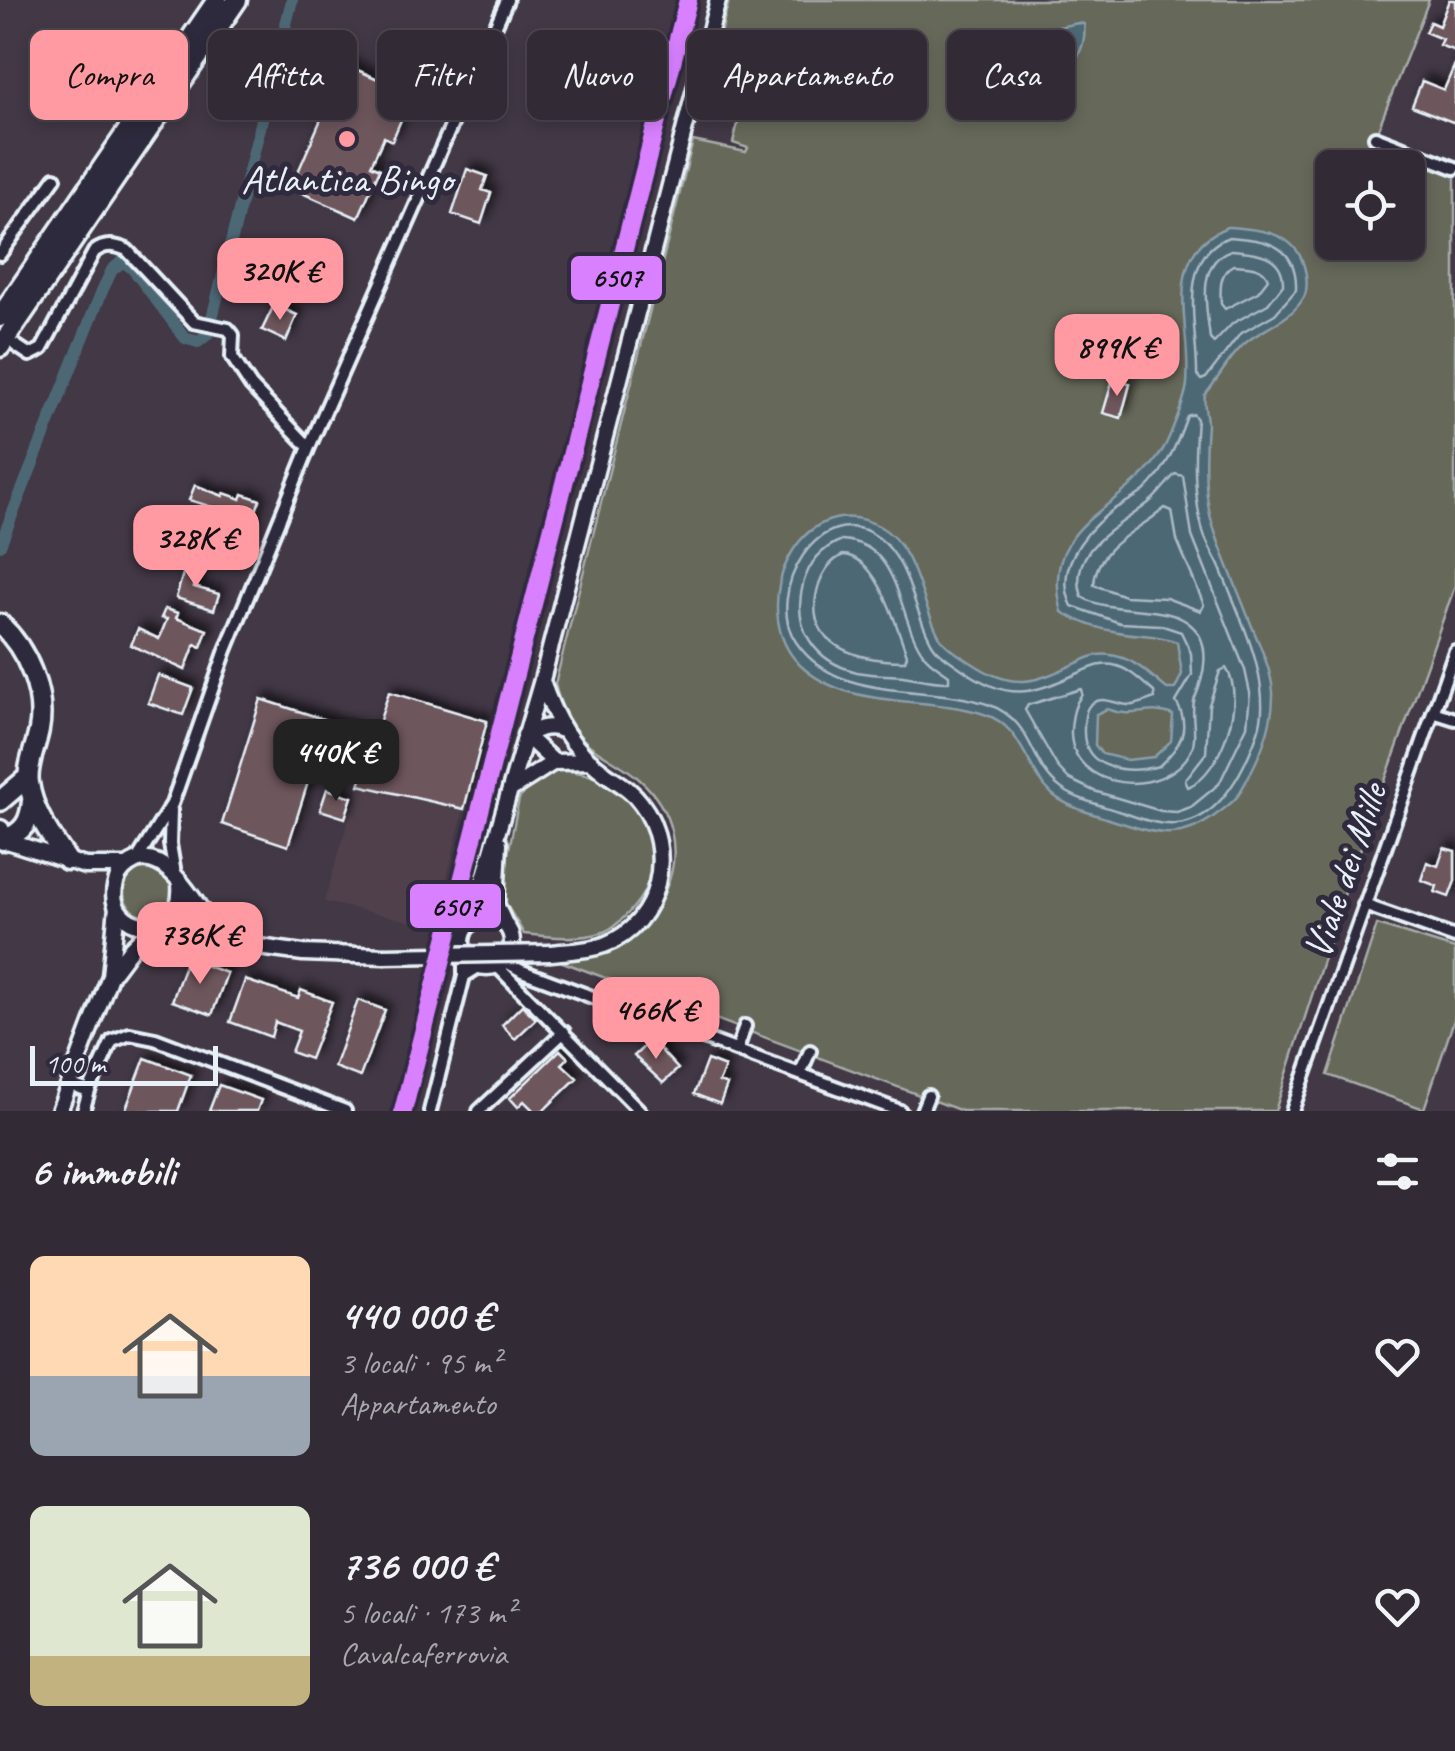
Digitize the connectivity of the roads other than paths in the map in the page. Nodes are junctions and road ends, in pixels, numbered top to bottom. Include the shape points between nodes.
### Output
1 (217, 0) edge
2 (237, 0) edge
3 (507, 0) edge
4 (718, 0) edge
5 (1375, 137) dead end
6 (1455, 168) edge
7 (55, 178) dead end
8 (0, 254) edge
9 (0, 317) edge
10 (8, 346) edge
11 (309, 447) junction
12 (0, 624) edge
13 (1455, 650) edge
14 (542, 680) junction
15 (1433, 712) junction
16 (1455, 720) edge
17 (562, 730) junction
18 (525, 735) junction
19 (591, 761) junction
20 (554, 762) junction
21 (28, 778) junction
22 (510, 790) junction
23 (32, 800) junction
24 (1, 802) edge
25 (172, 804) junction
26 (499, 827) junction
27 (1, 836) edge
28 (76, 863) junction
29 (131, 864) junction
30 (178, 879) junction
31 (115, 901) junction
32 (1364, 905) junction
33 (471, 923) junction
34 (159, 924) junction
35 (506, 924) junction
36 (213, 926) junction
37 (1455, 937) edge
38 (464, 950) junction
39 (493, 964) junction
40 (110, 976) junction
41 (464, 976) junction
42 (660, 994) dead end
43 (651, 1018) junction
44 (745, 1026) dead end
45 (564, 1032) junction
46 (737, 1050) junction
47 (810, 1051) dead end
48 (800, 1074) junction
49 (68, 1084) junction
50 (89, 1091) junction
51 (928, 1096) dead end
52 (897, 1110) edge
53 (59, 1111) edge
54 (82, 1111) edge
55 (345, 1111) edge
56 (430, 1111) edge
57 (479, 1111) edge
58 (640, 1111) edge
59 (922, 1111) edge
60 (1292, 1111) edge

1 - 9 highway
2 - 10 highway
3 - 11 street
4 - 14 street
5 - 6 street
7 - 8 street
10 - 11 street via 30,355 42,348 94,252 118,246 194,322 228,329 232,357 251,386
11 - 25 street
12 - 21 highway via 34,673 40,724
13 - 15 street, Viale dei Mille
14 - 17 street
14 - 18 street
15 - 16 street
15 - 32 street, Viale dei Mille
17 - 18 street via 542,727
17 - 19 street
18 - 20 street
18 - 22 street
19 - 20 street
19 - 36 street, bridge via 640,802 658,835 661,864 645,913 606,944 551,953 303,953 259,947
20 - 22 street
21 - 23 highway
21 - 24 highway
22 - 26 street
23 - 27 highway via 20,833
23 - 28 highway via 46,830
25 - 29 street
25 - 30 street via 170,844
26 - 33 street
26 - 35 street via 496,894
27 - 28 street
28 - 29 street
28 - 31 street via 102,880
29 - 30 street via 158,861
29 - 31 street via 115,884
30 - 34 street via 178,906
30 - 36 street
31 - 34 street via 134,924
31 - 40 street
32 - 37 street
32 - 60 street, Viale dei Mille
33 - 35 street via 492,917
33 - 38 street
34 - 36 street
34 - 40 street
35 - 39 street via 512,947
38 - 39 street
38 - 41 street
39 - 41 street
39 - 43 street
39 - 45 street
40 - 49 street
41 - 56 street
42 - 43 street
43 - 46 street
44 - 46 street
45 - 57 street
45 - 58 street
46 - 48 street
47 - 48 street
48 - 52 street
49 - 50 street
49 - 53 street
50 - 54 street
50 - 55 street via 112,1041 130,1034
51 - 59 street

